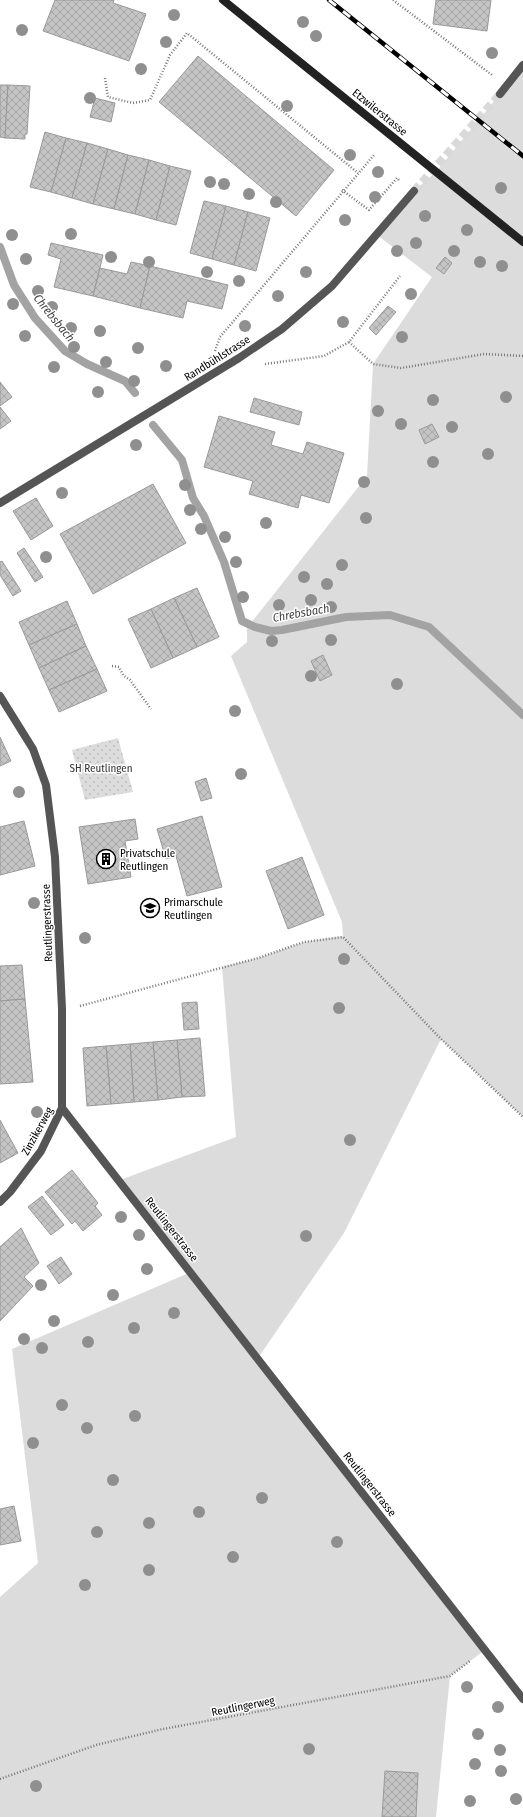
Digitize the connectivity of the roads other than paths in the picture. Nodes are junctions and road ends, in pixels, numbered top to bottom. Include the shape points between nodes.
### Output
1 (223, 0) edge
2 (523, 65) edge
3 (500, 94) tunnel mouth
4 (414, 191) tunnel mouth
5 (523, 242) edge
6 (0, 503) edge
7 (0, 696) edge
8 (62, 1108) junction
9 (0, 1202) edge
10 (523, 1699) edge

1 - 5 main road, Etzwilerstrasse
2 - 3 street
4 - 6 street, Randbühlstrasse via 332,286 282,329
7 - 8 street, Reutlingerstrasse via 33,749 46,784 56,865 62,1009
8 - 9 street, Zinzikerweg via 41,1151
8 - 10 street, Reutlingerstrasse

